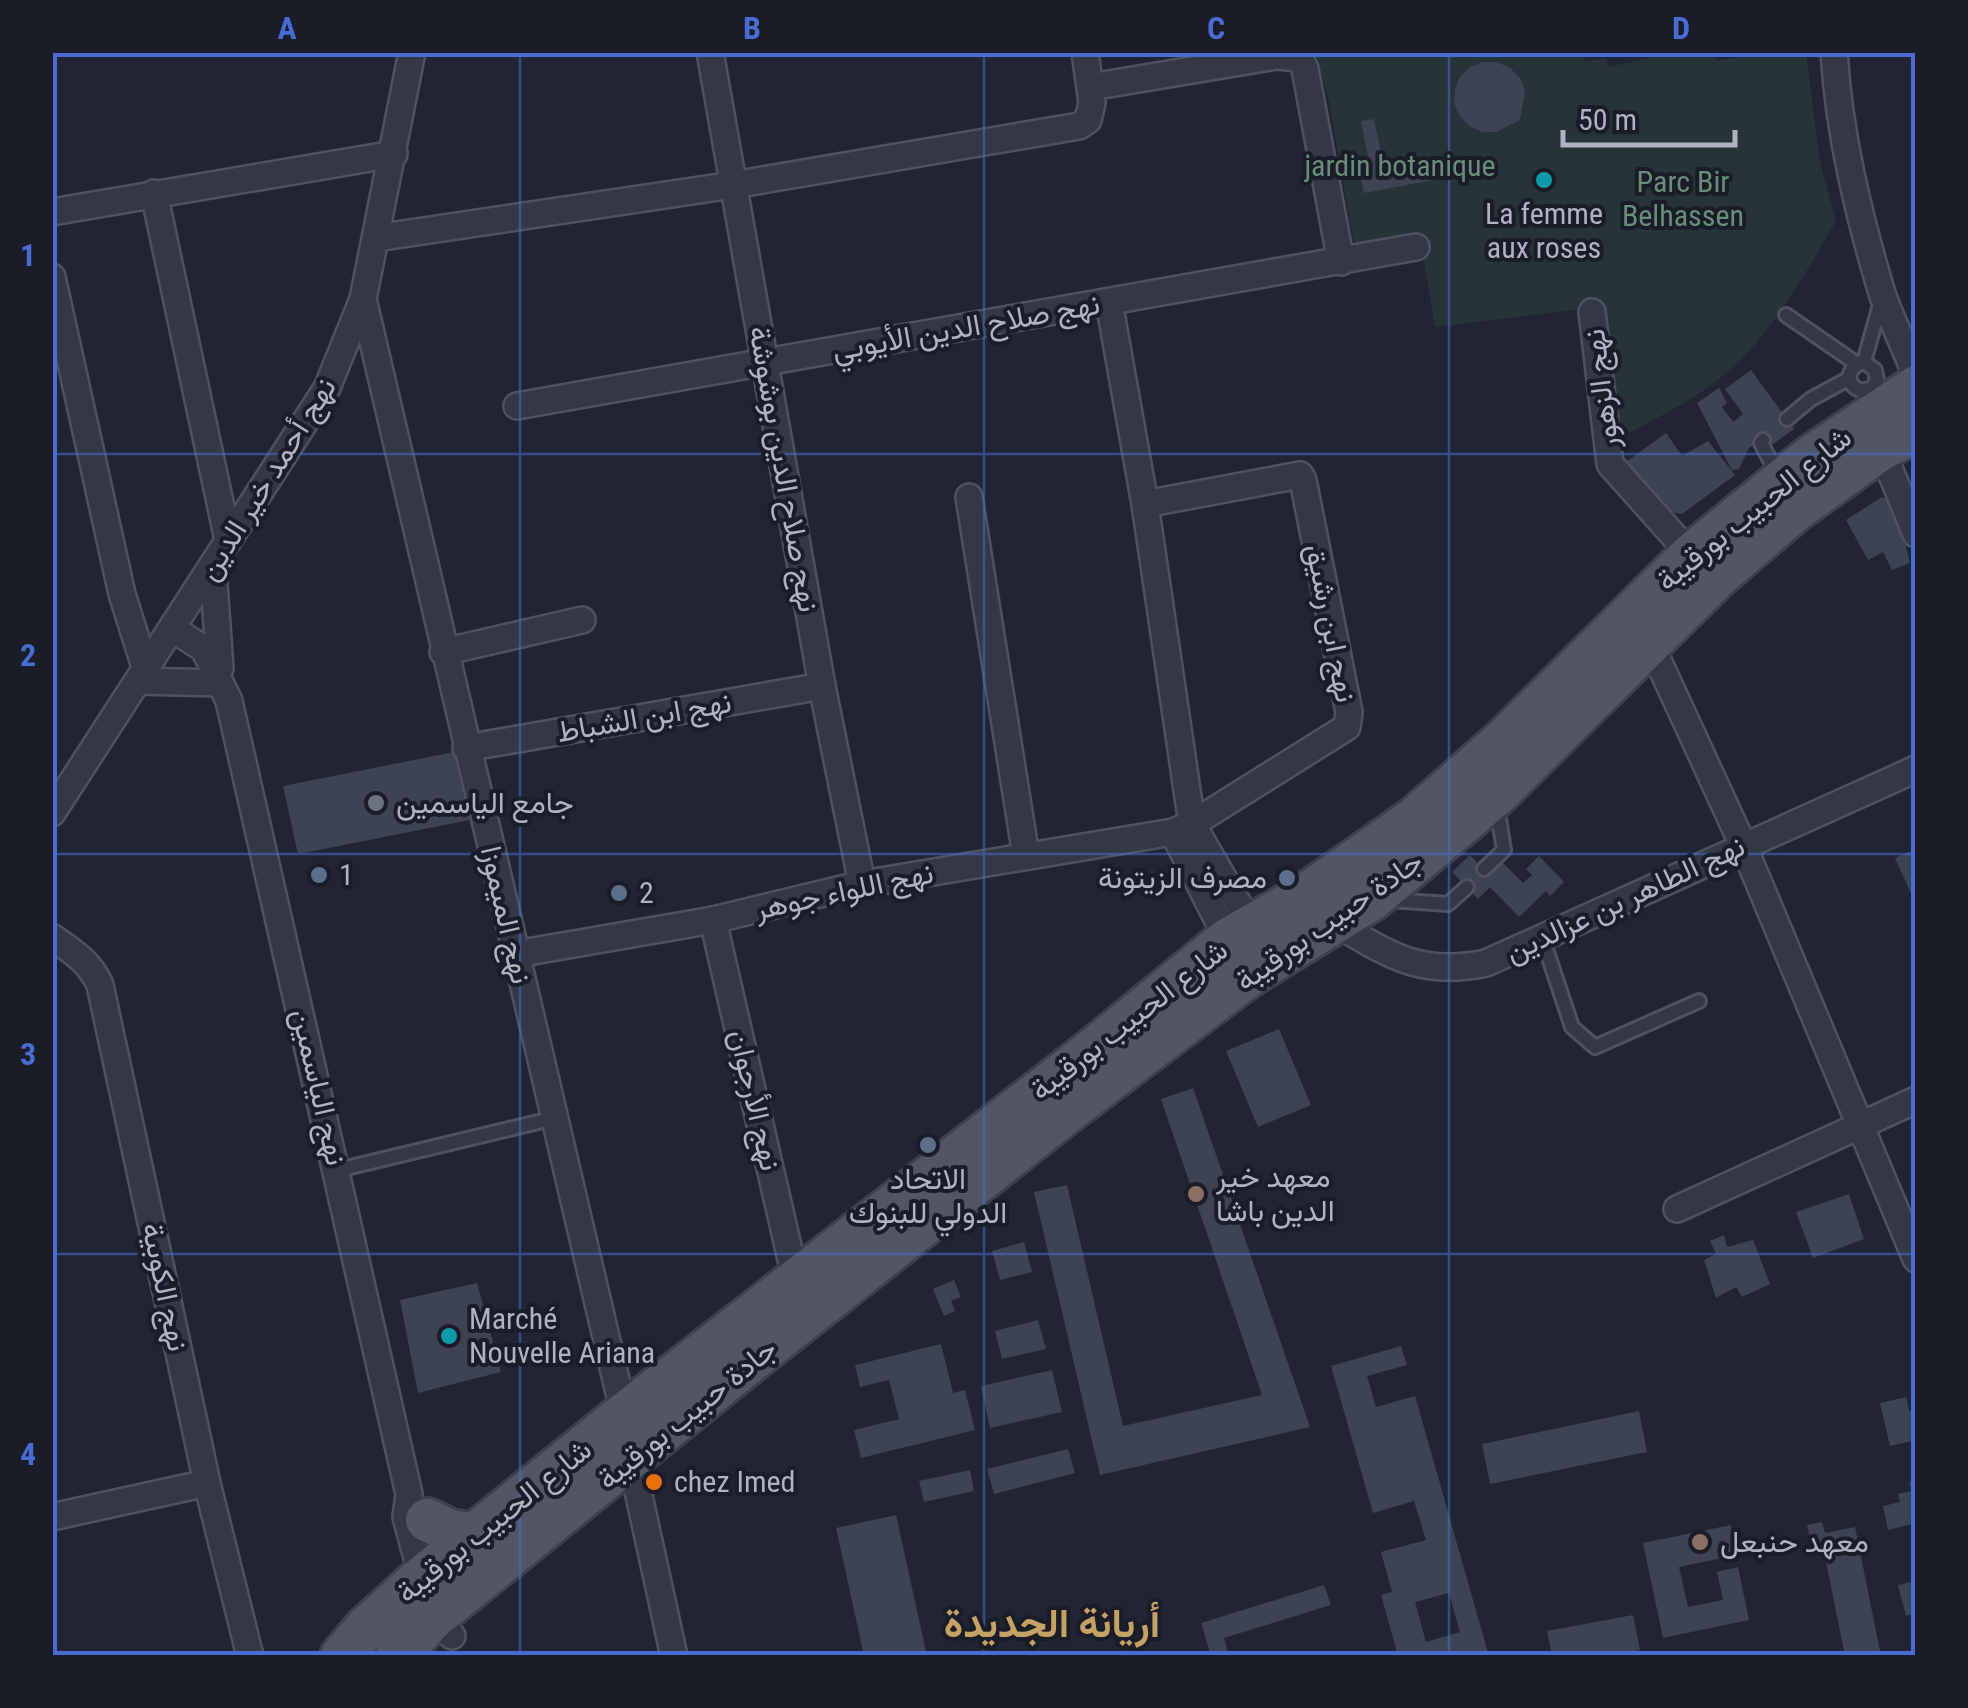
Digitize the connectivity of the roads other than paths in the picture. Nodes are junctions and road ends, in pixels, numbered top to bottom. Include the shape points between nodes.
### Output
1 (412, 52) edge
2 (710, 52) edge
3 (1085, 52) edge
4 (1834, 52) edge
5 (1091, 87) junction
6 (394, 154) junction
7 (733, 186) junction
8 (154, 193) junction
9 (52, 212) edge
10 (376, 238) junction
11 (1416, 246) dead end
12 (1341, 262) junction
13 (52, 278) edge
14 (1882, 294) junction
15 (363, 299) junction
16 (1109, 302) junction
17 (1592, 312) dead end
18 (1786, 314) dead end
19 (764, 362) junction
20 (1860, 363) junction
21 (1848, 379) junction
22 (1892, 403) edge
23 (516, 406) dead end
24 (1787, 420) dead end
25 (1763, 440) dead end
26 (1782, 481) junction
27 (969, 498) dead end
28 (1145, 504) junction
29 (1916, 534) edge
30 (228, 540) junction
31 (1691, 555) junction
32 (213, 569) junction
33 (582, 620) dead end
34 (169, 636) junction
35 (1650, 643) junction
36 (444, 652) junction
37 (142, 676) junction
38 (220, 684) junction
39 (822, 686) junction
40 (466, 748) junction
41 (1916, 769) edge
42 (1495, 796) junction
43 (53, 806) edge
44 (1182, 828) junction
45 (1743, 845) junction
46 (1026, 856) junction
47 (1484, 870) dead end
48 (862, 884) junction
49 (1466, 887) dead end
50 (1372, 899) junction
51 (713, 920) junction
52 (1334, 922) junction
53 (52, 936) edge
54 (1542, 937) junction
55 (1250, 951) junction
56 (516, 954) junction
57 (1699, 1001) dead end
58 (1916, 1100) edge
59 (554, 1118) junction
60 (1860, 1125) junction
61 (338, 1170) junction
62 (1677, 1209) dead end
63 (1916, 1259) edge
64 (796, 1281) junction
65 (624, 1414) junction
66 (631, 1459) junction
67 (207, 1483) junction
68 (418, 1507) junction
69 (52, 1517) edge
70 (475, 1535) junction
71 (442, 1610) edge
72 (250, 1656) edge
73 (342, 1656) edge
74 (397, 1656) edge
75 (674, 1656) edge

1 - 6 street, نهج أحمد خير الدين
2 - 7 street, نهج صلاح الدين بوشوشة
3 - 5 street
4 - 14 street via 1842,141
5 - 7 street via 1091,114 1079,126
5 - 12 street via 1276,56 1300,58
6 - 8 street
6 - 10 street, نهج أحمد خير الدين
7 - 10 street
7 - 19 street, نهج صلاح الدين بوشوشة
8 - 9 street
8 - 30 street
10 - 15 street, نهج أحمد خير الدين
11 - 12 street, نهج صلاح الدين الأيوبي
12 - 16 street, نهج صلاح الدين الأيوبي
13 - 37 street
14 - 20 lane
14 - 22 street via 1904,340
15 - 30 street, نهج أحمد خير الدين via 327,388
15 - 36 street, نهج الميموزا
16 - 19 street, نهج صلاح الدين الأيوبي
16 - 28 street
17 - 31 street, نهج الزهور via 1610,464
18 - 20 lane
19 - 23 street, نهج صلاح الدين الأيوبي
19 - 39 street, نهج صلاح الدين بوشوشة
20 - 21 lane
20 - 22 lane via 1875,370
21 - 22 lane via 1853,388
21 - 24 lane
22 - 26 main road, شارع الحبيب بورقيبة
22 - 29 street
22 - 35 main road, جادة حبيب بورقيبة via 1794,511
25 - 26 lane
26 - 31 main road, شارع الحبيب بورقيبة
27 - 46 street
28 - 44 street
28 - 44 street, نهج ابن رشيق via 1300,476 1350,712 1347,727
30 - 32 street, نهج أحمد خير الدين
31 - 55 main road, شارع الحبيب بورقيبة via 1504,740 1413,820 1322,884
32 - 34 street, نهج أحمد خير الدين
32 - 38 street, نهج الياسمين
33 - 36 street
34 - 37 street, نهج أحمد خير الدين
34 - 38 street via 185,664
35 - 42 main road, جادة حبيب بورقيبة
35 - 45 street
36 - 40 street, نهج الميموزا
37 - 38 street
37 - 43 street, نهج أحمد خير الدين
38 - 61 street, نهج الياسمين via 232,710
39 - 40 street, نهج ابن الشباط
39 - 48 street, نهج صلاح الدين بوشوشة
40 - 56 street, نهج الميموزا
41 - 45 street, نهج الطاهر بن عزالدين
42 - 47 lane via 1504,850
42 - 50 main road, جادة حبيب بورقيبة
44 - 46 street, نهج اللواء جوهر
44 - 55 street
45 - 54 street, نهج الطاهر بن عزالدين
45 - 60 street
46 - 48 street, نهج اللواء جوهر
48 - 51 street, نهج اللواء جوهر
49 - 50 lane via 1445,904
50 - 52 main road, جادة حبيب بورقيبة
51 - 56 street, نهج اللواء جوهر
51 - 64 street, نهج الأرجوان
52 - 54 street, نهج الطاهر بن عزالدين via 1390,956 1440,969 1486,963
52 - 55 main road, جادة حبيب بورقيبة
53 - 67 street, نهج الكوبية via 94,970 100,984
54 - 57 lane via 1572,1027 1595,1047
55 - 64 main road, شارع الحبيب بورقيبة
55 - 66 main road, جادة حبيب بورقيبة via 1068,1111
56 - 59 street, نهج الميموزا
58 - 60 street
59 - 61 lane
59 - 65 street, نهج الميموزا
60 - 62 street
60 - 63 street
61 - 68 street, نهج الياسمين
64 - 65 main road, شارع الحبيب بورقيبة
65 - 70 main road, شارع الحبيب بورقيبة
66 - 71 main road, جادة حبيب بورقيبة
66 - 75 street
67 - 69 street
67 - 72 street, نهج الكوبية
68 - 70 main road via 450,1531
68 - 71 street, نهج الياسمين
70 - 71 main road, شارع الحبيب بورقيبة
71 - 73 main road, شارع الحبيب بورقيبة
71 - 74 main road, جادة حبيب بورقيبة

